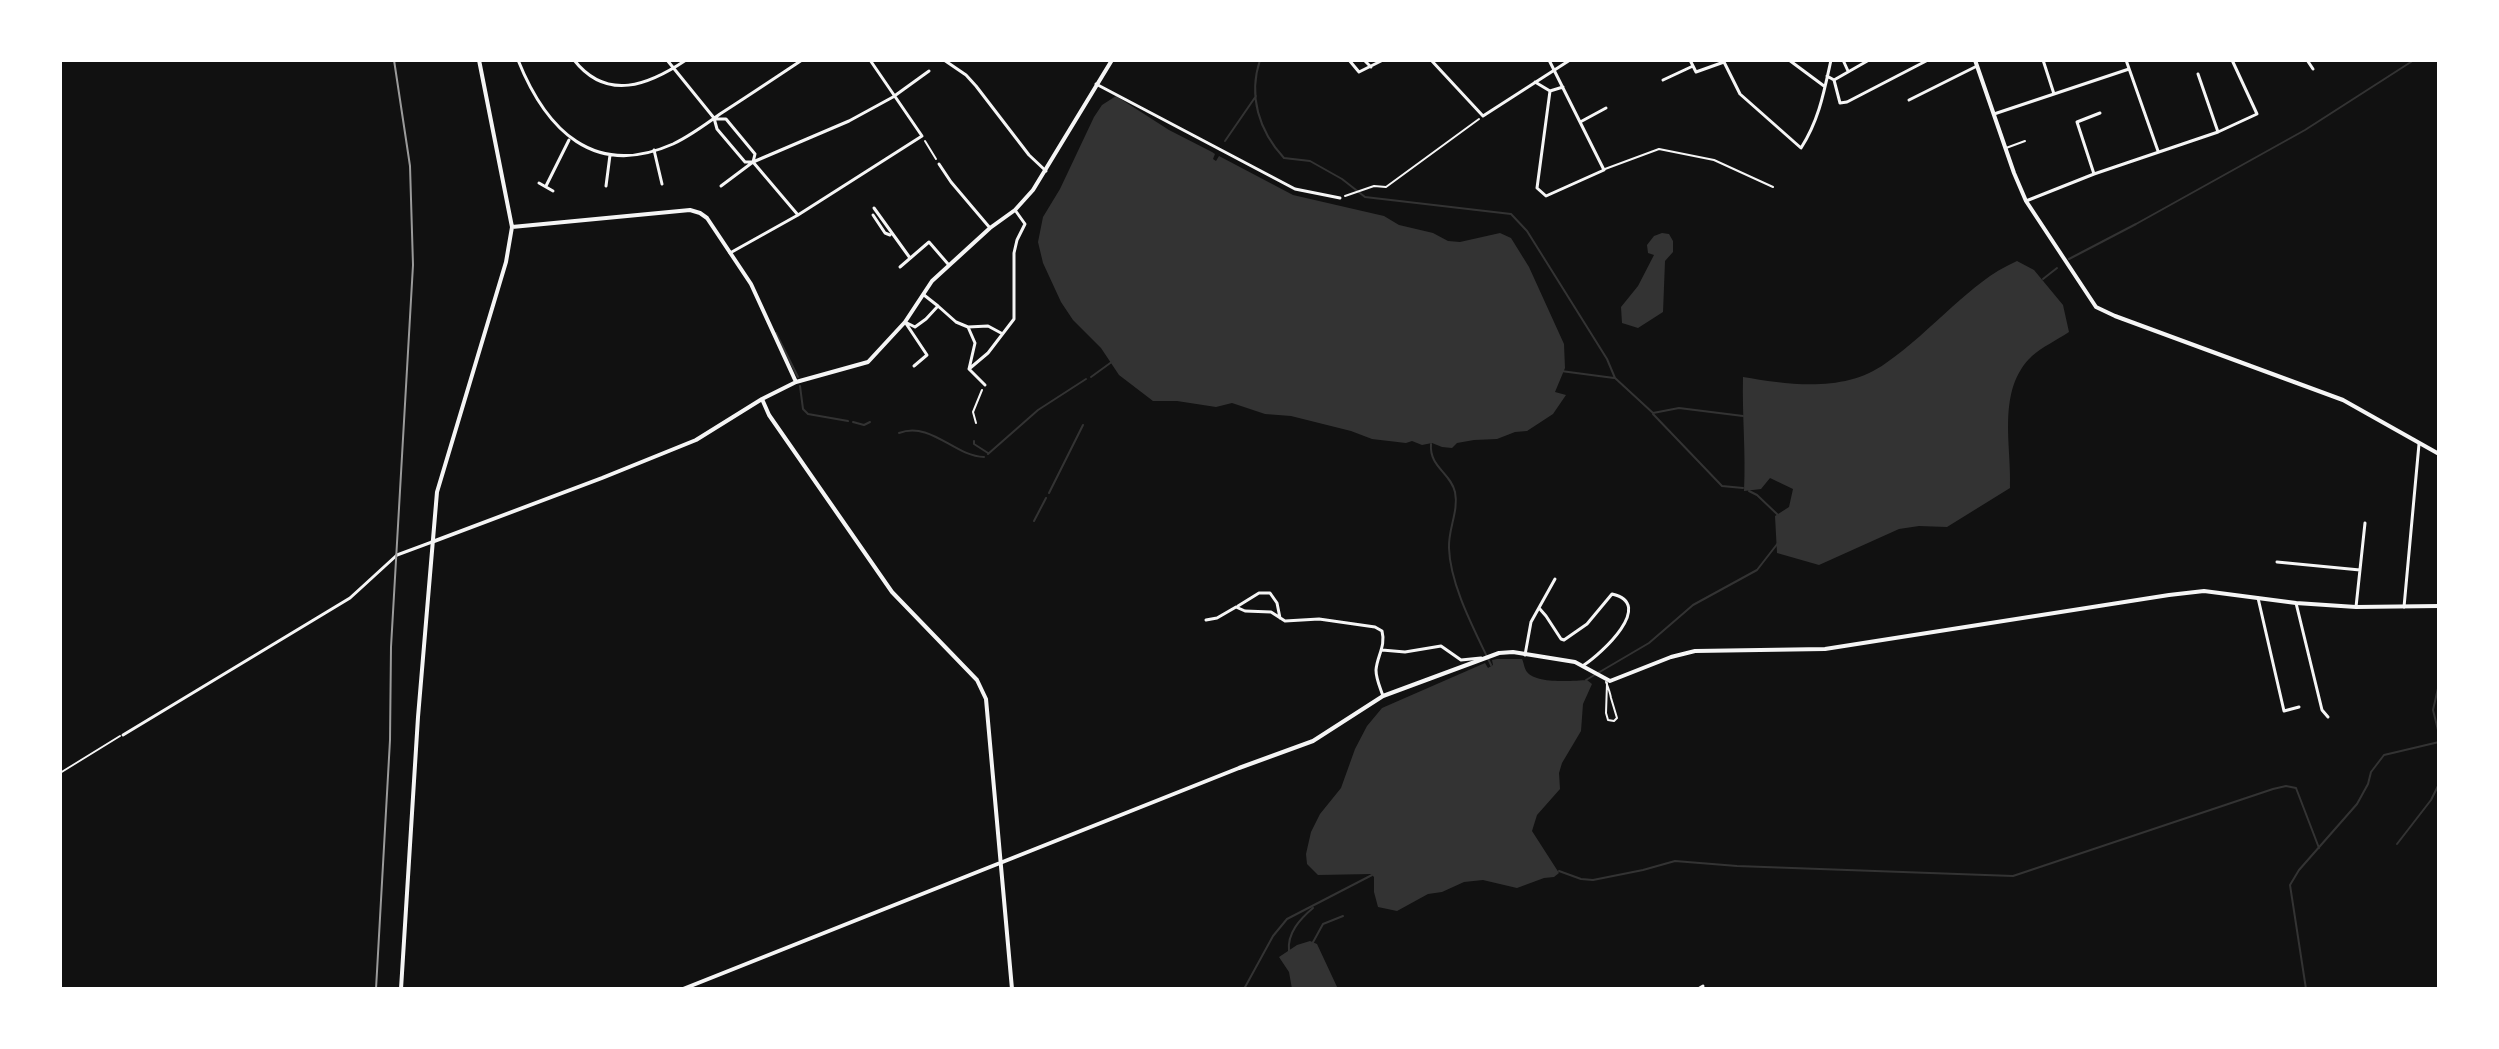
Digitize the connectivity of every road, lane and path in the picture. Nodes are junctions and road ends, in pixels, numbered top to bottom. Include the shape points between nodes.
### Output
1 (479, 60) edge
2 (518, 60) edge
3 (574, 60) edge
4 (667, 60) edge
5 (686, 60) edge
6 (802, 60) edge
7 (870, 60) edge
8 (944, 60) edge
9 (1112, 60) edge
10 (1349, 60) edge
11 (1364, 60) edge
12 (1383, 60) edge
13 (1431, 60) edge
14 (1549, 60) edge
15 (1570, 60) edge
16 (1690, 60) edge
17 (1789, 60) edge
18 (1831, 60) edge
19 (1843, 60) edge
20 (1869, 60) edge
21 (1928, 60) edge
22 (2043, 60) edge
23 (2126, 60) edge
24 (2232, 60) edge
25 (2307, 60) edge
26 (1976, 63) edge
27 (1693, 66) junction
28 (1371, 67) junction
29 (673, 69) junction
30 (1554, 69) junction
31 (2129, 69) junction
32 (2313, 69) dead end
33 (929, 71) dead end
34 (1848, 71) junction
35 (2198, 74) dead end
36 (1827, 76) junction
37 (1663, 80) dead end
38 (1834, 80) junction
39 (1535, 82) junction
40 (1096, 84) junction
41 (1563, 87) junction
42 (1825, 87) junction
43 (1550, 91) junction
44 (2054, 95) junction
45 (893, 97) junction
46 (1909, 100) dead end
47 (1606, 108) dead end
48 (2100, 113) dead end
49 (1994, 114) junction
50 (1483, 116) junction
51 (714, 118) junction
52 (1582, 121) junction
53 (2218, 132) junction
54 (922, 136) junction
55 (570, 138) junction
56 (2025, 141) dead end
57 (2005, 148) junction
58 (654, 150) junction
59 (2158, 151) junction
60 (610, 155) junction
61 (753, 162) junction
62 (939, 164) joint
63 (1604, 170) junction
64 (1046, 171) junction
65 (2094, 174) junction
66 (539, 183) dead end
67 (662, 184) dead end
68 (546, 186) junction
69 (606, 186) dead end
70 (721, 186) dead end
71 (1773, 187) dead end
72 (553, 191) dead end
73 (1340, 198) joint
74 (2026, 201) junction
75 (874, 208) dead end
76 (1015, 210) junction
77 (798, 215) junction
78 (873, 215) dead end
79 (512, 227) junction
80 (990, 228) junction
81 (894, 237) junction
82 (730, 253) junction
83 (910, 258) junction
84 (948, 264) junction
85 (900, 267) dead end
86 (923, 294) junction
87 (938, 306) junction
88 (905, 322) junction
89 (968, 327) junction
90 (1001, 333) junction
91 (914, 366) dead end
92 (969, 369) junction
93 (796, 382) junction
94 (985, 385) joint
95 (762, 399) junction
96 (976, 423) dead end
97 (2419, 443) junction
98 (2439, 454) edge
99 (2365, 523) dead end
100 (432, 542) junction
101 (2277, 562) dead end
102 (2360, 570) junction
103 (1555, 579) dead end
104 (2258, 598) junction
105 (2296, 603) junction
106 (2439, 606) edge
107 (1236, 607) junction
108 (2356, 607) junction
109 (2404, 607) junction
110 (1539, 608) junction
111 (1280, 618) junction
112 (1206, 620) dead end
113 (1382, 650) junction
114 (1525, 655) junction
115 (1485, 658) junction
116 (1584, 665) junction
117 (1606, 682) junction
118 (1383, 696) junction
119 (2299, 707) dead end
120 (2328, 717) dead end
121 (123, 735) joint
122 (60, 773) edge
123 (1000, 864) junction
124 (1703, 986) dead end
125 (401, 989) edge
126 (683, 989) edge
127 (1012, 989) edge
128 (1698, 989) edge

1 - 79 street
2 - 55 street via 538,103
3 - 29 street via 592,78 621,86 649,82
4 - 29 street
5 - 29 street
6 - 51 street
7 - 45 street
8 - 64 street via 966,75
9 - 40 street
10 - 28 street via 1359,72
11 - 28 street
12 - 28 street
13 - 50 street
14 - 30 street
15 - 30 street
16 - 27 street
17 - 42 street
18 - 36 street
19 - 34 street
20 - 34 street
21 - 38 street via 1847,102 1840,103
22 - 44 street
23 - 31 street
24 - 53 street via 2257,114
25 - 32 street
26 - 46 street
26 - 49 street
27 - 37 street
27 - 42 street via 1696,72 1724,62 1740,94 1801,148 1814,128
29 - 51 street
30 - 39 street
30 - 41 street
31 - 44 street
31 - 59 street
33 - 45 street
34 - 38 street
35 - 53 street
36 - 38 street
36 - 42 street
39 - 43 street
39 - 50 street
40 - 64 street
40 - 73 street via 1277,181
41 - 43 street
41 - 52 street
43 - 63 street via 1537,188 1546,196
44 - 49 street
45 - 54 street
45 - 61 street
47 - 52 street
48 - 65 street via 2077,122
49 - 57 street
50 - 73 path via 1386,187
51 - 58 street
51 - 61 street via 745,162
51 - 61 street via 726,119 755,154
52 - 63 street
53 - 59 street
54 - 62 path
54 - 77 street
55 - 60 street
55 - 68 street
56 - 57 lane
57 - 74 street
58 - 60 street
58 - 67 street
59 - 65 street
60 - 69 street
61 - 70 street
61 - 77 street
62 - 80 street
63 - 71 lane via 1659,149 1714,160
64 - 76 street
65 - 74 street
66 - 68 street
68 - 72 street
74 - 97 street via 2096,307 2343,400
75 - 81 street
76 - 80 street
76 - 90 street via 1025,224 1014,253 1014,319
77 - 82 street
78 - 81 street
79 - 82 street via 690,210 707,218
79 - 100 street via 437,492
80 - 84 street
81 - 83 street
82 - 93 street via 751,284
83 - 84 street via 929,242
83 - 85 street
84 - 86 street
86 - 87 street
86 - 88 street
87 - 88 street via 915,327
87 - 89 street
88 - 91 street via 927,355
88 - 93 street via 868,362
89 - 90 street via 988,326
89 - 92 street via 975,343
90 - 92 street
92 - 94 street
93 - 95 street
94 - 96 path via 973,412
95 - 100 street via 696,440
95 - 123 street via 892,592 982,689
97 - 98 street
97 - 109 street
99 - 102 street
100 - 121 street via 397,555 350,598
100 - 125 street
101 - 102 street
102 - 108 street
103 - 110 street
104 - 105 street
104 - 117 street via 2204,591 1825,649 1695,651
104 - 119 street via 2284,711
105 - 108 street
105 - 120 street
106 - 109 street
107 - 111 street
107 - 111 street via 1259,593 1270,593
107 - 112 street
108 - 109 street
110 - 114 street
110 - 116 street via 1564,640 1587,624 1612,594 1626,600 1624,627
111 - 113 street via 1375,627 1382,631
113 - 115 street via 1441,646 1461,660
113 - 118 street via 1376,668
114 - 115 street via 1506,652
114 - 116 street
115 - 118 street
116 - 117 street
117 - 117 lane via 1606,713 1614,721 1617,718
118 - 123 street via 1313,741
121 - 122 path
123 - 126 street
123 - 127 street
124 - 128 street

